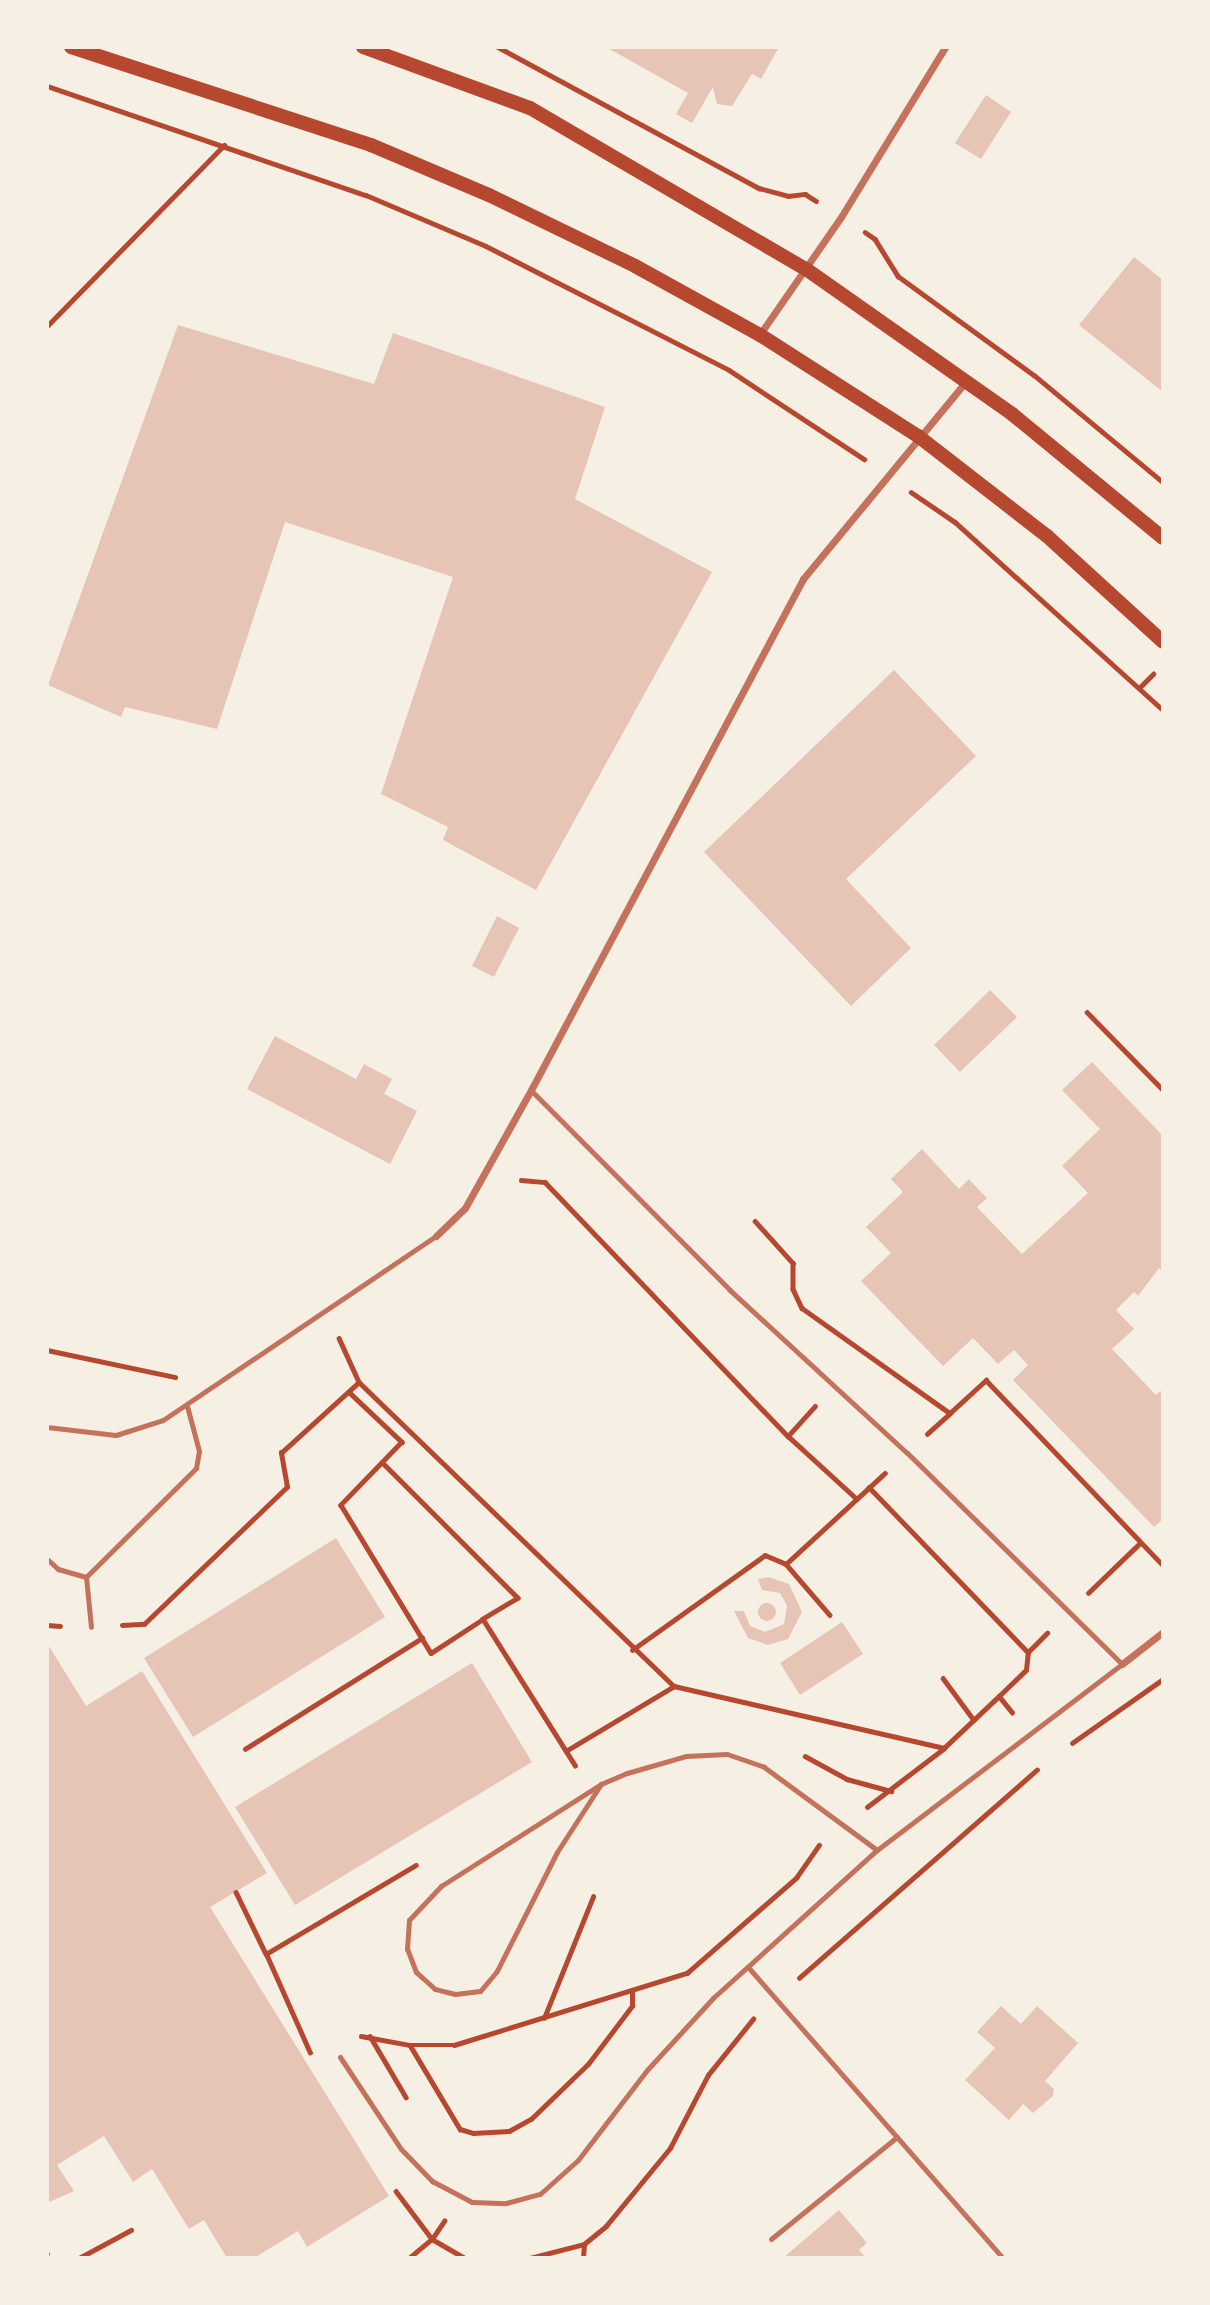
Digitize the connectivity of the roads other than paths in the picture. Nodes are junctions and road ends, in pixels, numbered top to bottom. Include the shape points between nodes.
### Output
1 (71, 47) edge
2 (363, 47) edge
3 (946, 47) edge
4 (806, 269) junction
5 (760, 335) junction
6 (966, 380) junction
7 (918, 436) junction
8 (1163, 538) edge
9 (1163, 642) edge
10 (531, 1090) junction
11 (436, 1236) joint
12 (187, 1406) junction
13 (47, 1427) edge
14 (47, 1559) edge
15 (86, 1577) junction
16 (91, 1627) road end
17 (1163, 1632) edge
18 (1122, 1664) junction
19 (601, 1784) junction
20 (877, 1850) junction
21 (747, 1967) junction
22 (341, 2057) dead end
23 (897, 2137) junction
24 (771, 2239) dead end
25 (1003, 2258) edge

1 - 5 main road via 372,145 635,266
2 - 4 main road via 530,108
3 - 4 street
4 - 5 street
4 - 6 main road
5 - 7 main road
6 - 7 street
6 - 8 main road
7 - 9 main road via 1047,537
7 - 10 street via 803,579
10 - 11 street via 465,1208
10 - 18 lane via 730,1290 907,1453
11 - 12 lane
12 - 13 lane via 138,1432 93,1435
12 - 15 lane via 199,1451 195,1468
14 - 15 lane via 58,1569
15 - 16 lane
17 - 18 street
18 - 20 lane
19 - 19 lane via 441,1886 409,1920 416,1972 435,1989 455,1994 480,1991 497,1971 557,1852
19 - 20 lane via 686,1756 727,1754 764,1767
20 - 21 lane
21 - 22 lane via 647,2070 578,2160 540,2194 506,2203 471,2202 432,2181 401,2149
21 - 23 lane
23 - 24 lane
23 - 25 lane

